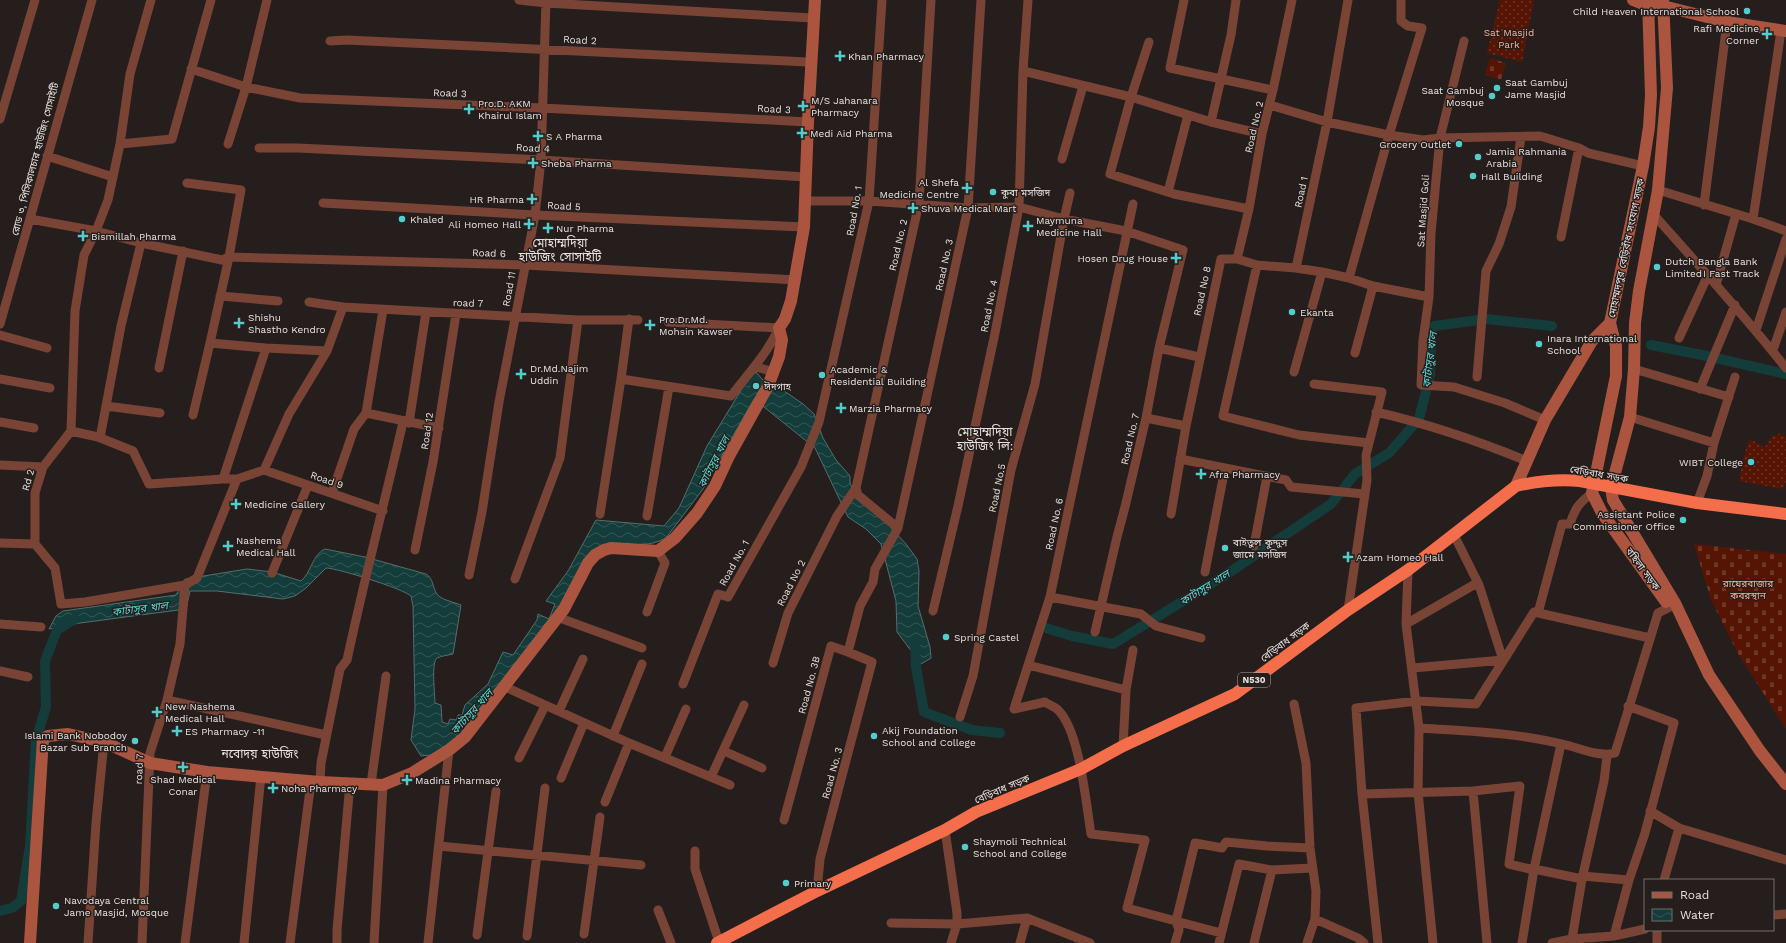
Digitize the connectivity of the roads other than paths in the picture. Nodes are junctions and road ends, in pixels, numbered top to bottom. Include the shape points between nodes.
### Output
1 (35, 0) edge
2 (92, 0) edge
3 (151, 0) edge
4 (211, 0) edge
5 (267, 0) edge
6 (519, 0) edge
7 (815, 0) edge
8 (882, 0) edge
9 (931, 0) edge
10 (981, 0) edge
11 (1028, 0) edge
12 (1184, 0) edge
13 (1236, 0) edge
14 (1292, 0) edge
15 (1348, 0) edge
16 (1401, 0) edge
17 (1633, 0) edge
18 (546, 2) edge
19 (1648, 3) edge
20 (1663, 3) edge
21 (813, 18) junction
22 (1726, 22) junction
23 (1783, 31) edge
24 (330, 41) dead end
25 (1464, 41) dead end
26 (1149, 42) dead end
27 (544, 49) junction
28 (812, 65) junction
29 (191, 69) junction
30 (1023, 71) junction
31 (1220, 78) junction
32 (1082, 86) junction
33 (246, 87) junction
34 (1273, 90) junction
35 (1131, 98) junction
36 (1270, 105) junction
37 (542, 108) junction
38 (1188, 115) junction
39 (0, 119) edge
40 (808, 122) junction
41 (1210, 122) junction
42 (1327, 122) junction
43 (1262, 134) junction
44 (1389, 135) junction
45 (1521, 137) junction
46 (1440, 138) junction
47 (120, 144) junction
48 (228, 144) dead end
49 (259, 148) dead end
50 (1579, 148) junction
51 (47, 156) junction
52 (1062, 159) dead end
53 (541, 160) junction
54 (1642, 166) junction
55 (113, 177) junction
56 (806, 177) junction
57 (1639, 182) junction
58 (187, 183) dead end
59 (1658, 186) junction
60 (1168, 192) junction
61 (1070, 193) dead end
62 (806, 201) junction
63 (869, 201) junction
64 (323, 203) dead end
65 (919, 203) junction
66 (1133, 204) dead end
67 (1704, 205) junction
68 (1019, 207) junction
69 (968, 208) junction
70 (1249, 209) junction
71 (1653, 214) junction
72 (1736, 214) junction
73 (535, 216) junction
74 (30, 219) junction
75 (1064, 219) junction
76 (1753, 219) junction
77 (804, 227) junction
78 (96, 231) junction
79 (1126, 231) junction
80 (1786, 231) edge
81 (1561, 237) dead end
82 (1786, 239) edge
83 (141, 243) junction
84 (182, 251) junction
85 (229, 257) junction
86 (1238, 259) junction
87 (525, 265) junction
88 (1257, 265) junction
89 (1296, 268) junction
90 (1322, 272) junction
91 (1708, 275) junction
92 (1349, 278) junction
93 (796, 280) junction
94 (1716, 285) junction
95 (1374, 286) junction
96 (220, 296) junction
97 (1430, 296) junction
98 (278, 301) dead end
99 (309, 302) dead end
100 (1735, 305) junction
101 (343, 307) junction
102 (383, 310) junction
103 (426, 312) junction
104 (1786, 312) edge
105 (456, 314) junction
106 (516, 316) junction
107 (629, 319) junction
108 (578, 320) junction
109 (638, 320) dead end
110 (668, 322) dead end
111 (1610, 323) junction
112 (0, 324) edge
113 (779, 328) junction
114 (1756, 330) junction
115 (0, 335) edge
116 (1679, 338) dead end
117 (210, 343) junction
118 (47, 348) dead end
119 (266, 348) junction
120 (1159, 348) junction
121 (1773, 350) junction
122 (327, 351) junction
123 (1355, 353) dead end
124 (1199, 358) junction
125 (1784, 366) edge
126 (756, 367) junction
127 (158, 368) dead end
128 (1634, 368) junction
129 (1294, 372) dead end
130 (1477, 377) dead end
131 (1735, 377) dead end
132 (0, 379) edge
133 (621, 379) junction
134 (770, 380) junction
135 (1314, 384) dead end
136 (669, 387) junction
137 (50, 388) dead end
138 (1700, 389) junction
139 (1729, 396) junction
140 (106, 406) junction
141 (1376, 412) junction
142 (160, 413) dead end
143 (366, 413) junction
144 (193, 415) dead end
145 (1630, 417) junction
146 (1146, 418) junction
147 (1545, 420) junction
148 (0, 422) edge
149 (406, 422) junction
150 (1186, 426) junction
151 (34, 428) dead end
152 (439, 428) junction
153 (71, 431) junction
154 (100, 438) junction
155 (1369, 443) junction
156 (1714, 443) junction
157 (1180, 459) junction
158 (1527, 461) junction
159 (0, 465) edge
160 (43, 467) junction
161 (1225, 468) junction
162 (264, 470) junction
163 (1267, 476) junction
164 (223, 478) junction
165 (237, 479) junction
166 (308, 485) junction
167 (1516, 486) junction
168 (1593, 488) junction
169 (1610, 488) junction
170 (855, 489) junction
171 (332, 493) junction
172 (1364, 494) junction
173 (1697, 504) junction
174 (383, 511) junction
175 (600, 514) dead end
176 (1171, 514) dead end
177 (1786, 514) edge
178 (647, 516) dead end
179 (898, 530) junction
180 (1454, 535) junction
181 (0, 543) edge
182 (35, 544) junction
183 (1254, 546) dead end
184 (415, 550) dead end
185 (658, 551) junction
186 (1408, 570) junction
187 (1205, 572) dead end
188 (272, 573) dead end
189 (469, 575) dead end
190 (515, 579) dead end
191 (1477, 583) junction
192 (185, 585) junction
193 (1050, 597) junction
194 (1100, 606) junction
195 (1670, 608) junction
196 (1348, 610) junction
197 (934, 611) dead end
198 (647, 612) dead end
199 (1538, 613) junction
200 (557, 617) junction
201 (0, 624) edge
202 (1406, 624) junction
203 (40, 627) dead end
204 (1095, 632) dead end
205 (1201, 638) dead end
206 (1650, 638) junction
207 (1694, 645) junction
208 (642, 648) dead end
209 (1133, 650) dead end
210 (848, 652) junction
211 (583, 659) dead end
212 (1503, 660) junction
213 (773, 662) dead end
214 (642, 664) dead end
215 (1028, 665) junction
216 (1412, 668) junction
217 (0, 671) edge
218 (386, 676) dead end
219 (28, 677) dead end
220 (682, 684) dead end
221 (503, 686) junction
222 (1126, 690) junction
223 (167, 700) junction
224 (1417, 701) junction
225 (1294, 704) dead end
226 (744, 705) dead end
227 (545, 706) junction
228 (1628, 706) junction
229 (686, 709) dead end
230 (559, 711) junction
231 (960, 717) dead end
232 (584, 723) junction
233 (1419, 728) junction
234 (326, 735) junction
235 (613, 736) junction
236 (104, 742) junction
237 (629, 743) junction
238 (1561, 744) junction
239 (1123, 746) junction
240 (449, 750) junction
241 (724, 751) junction
242 (1607, 756) junction
243 (665, 757) junction
244 (519, 758) dead end
245 (150, 763) junction
246 (762, 768) dead end
247 (1081, 769) junction
248 (207, 772) junction
249 (261, 776) junction
250 (711, 777) junction
251 (561, 778) dead end
252 (316, 782) junction
253 (350, 783) junction
254 (371, 784) junction
255 (1786, 784) edge
256 (384, 785) junction
257 (730, 785) dead end
258 (545, 788) dead end
259 (496, 791) dead end
260 (1473, 791) junction
261 (1418, 792) junction
262 (1362, 794) junction
263 (606, 802) dead end
264 (1650, 811) junction
265 (600, 817) dead end
266 (784, 820) dead end
267 (1678, 828) junction
268 (945, 830) junction
269 (439, 846) junction
270 (1310, 848) junction
271 (695, 851) dead end
272 (488, 852) junction
273 (537, 856) junction
274 (1786, 860) edge
275 (594, 861) junction
276 (641, 865) dead end
277 (1312, 868) junction
278 (1534, 869) junction
279 (1272, 870) junction
280 (1582, 877) junction
281 (1664, 879) edge
282 (1629, 880) junction
283 (817, 891) junction
284 (658, 910) dead end
285 (1786, 914) edge
286 (1774, 915) edge
287 (1027, 918) junction
288 (1315, 919) junction
289 (1176, 921) junction
290 (891, 923) dead end
291 (957, 924) junction
292 (1644, 928) edge
293 (1657, 931) edge
294 (1222, 933) junction
295 (584, 934) dead end
296 (477, 935) dead end
297 (527, 936) dead end
298 (1614, 936) junction
299 (1572, 939) junction
300 (1601, 940) edge
301 (1359, 941) edge
302 (718, 942) edge
303 (1085, 942) edge
304 (30, 943) edge
305 (88, 943) edge
306 (142, 943) edge
307 (185, 943) edge
308 (244, 943) edge
309 (290, 943) edge
310 (337, 943) edge
311 (374, 943) edge
312 (428, 943) edge
313 (671, 943) edge
314 (951, 943) edge
315 (1020, 943) edge
316 (1175, 943) edge
317 (1219, 943) edge
318 (1254, 943) edge
319 (1307, 943) edge
320 (1378, 943) edge
321 (1432, 943) edge
322 (1487, 943) edge
323 (1522, 943) edge
324 (1552, 943) edge
325 (1658, 943) edge

1 - 39 street
2 - 51 street, রোড ৩, পিসিকালচার হাউজিং সোসাইটি
3 - 47 street via 130,74
4 - 29 street
5 - 33 street
6 - 18 street
7 - 21 main road
8 - 63 street, Road No. 1
9 - 65 street, Road No. 2
10 - 69 street, Road No. 3
11 - 30 street, Road No. 4
12 - 31 street via 1170,68
13 - 31 street via 1231,35
14 - 34 street, Road No. 2
15 - 42 street, Road 1
16 - 44 street via 1401,21 1408,26 1422,28
17 - 19 main road
18 - 21 street
18 - 27 street, Road 11
19 - 20 main road
19 - 54 main road, মোহাম্মদপুর বেড়িবাঁধ সংযোগ সড়ক via 1651,95
20 - 22 main road
20 - 59 main road, মোহাম্মদপুর বেড়িবাঁধ সংযোগ সড়ক via 1667,88
21 - 28 main road
22 - 23 main road
22 - 67 street
23 - 76 street
24 - 27 street, Road 2
25 - 46 street, Sat Masjid Goli
26 - 35 street
27 - 28 street, Road 2 via 807,62
27 - 37 street, Road 11
28 - 40 main road
29 - 33 street, Road 3
29 - 47 street via 172,139
30 - 32 street
30 - 68 street, Road No. 4
31 - 34 street
31 - 41 street
32 - 35 street
32 - 52 street
33 - 37 street, Road 3 via 300,98
33 - 48 street
34 - 36 street, Road No. 2
35 - 38 street
35 - 60 street via 1110,174
36 - 42 street
36 - 43 street, Road No. 2
37 - 40 street, Road 3
37 - 53 street, Road 11
38 - 41 street
38 - 60 street
40 - 56 main road
41 - 43 street
42 - 44 street
42 - 89 street, Road 1
43 - 70 street, Road No. 2
44 - 46 street via 1423,140
44 - 92 street
45 - 46 street
45 - 50 street via 1540,136
45 - 130 street via 1511,207 1499,244 1486,271
46 - 97 street, Sat Masjid Goli via 1431,233
47 - 55 street
49 - 53 street, Road 4
50 - 54 street via 1588,153
50 - 81 street
51 - 55 street
51 - 74 street, রোড ৩, পিসিকালচার হাউজিং সোসাইটি
53 - 56 street, Road 4
53 - 73 street, Road 11
54 - 57 main road, মোহাম্মদপুর বেড়িবাঁধ সংযোগ সড়ক
55 - 78 street via 108,200
56 - 62 main road
57 - 59 main road
57 - 111 main road, মোহাম্মদপুর বেড়িবাঁধ সংযোগ সড়ক
58 - 85 street via 241,190
59 - 67 street
59 - 71 main road, মোহাম্মদপুর বেড়িবাঁধ সংযোগ সড়ক
60 - 70 street
61 - 75 street, Road No.5
62 - 63 street
62 - 77 main road
63 - 65 street
63 - 220 street, Road No. 1 via 819,422 801,467 728,597 718,594
64 - 73 street, Road 5
65 - 69 street
65 - 170 street, Road No. 2
66 - 79 street, Road No. 6
67 - 72 street
68 - 69 street
68 - 75 street
68 - 197 street, Road No. 4 via 995,333
69 - 179 street, Road No. 3
70 - 86 street, Road No. 2
71 - 91 street
71 - 128 main road, মোহাম্মদপুর বেড়িবাঁধ সংযোগ সড়ক via 1637,310
72 - 76 street
72 - 94 street
73 - 77 street, Road 5
73 - 87 street, Road 11
74 - 78 street, Road 6
74 - 112 street, রোড ৩, পিসিকালচার হাউজিং সোসাইটি
75 - 79 street
75 - 231 street, Road No.5 via 1035,384 1011,470 973,676
76 - 80 street
77 - 93 main road
78 - 83 street, Road 6
78 - 153 street via 84,255 75,311
79 - 120 street, Road No. 7 via 1183,250
79 - 193 street, Road No. 6
82 - 114 street
83 - 84 street, Road 6
83 - 140 street
84 - 85 street, Road 6 via 222,260
84 - 127 street
85 - 87 street, Road 6
85 - 96 street
86 - 88 street, Road No 8
86 - 124 street, Road No 8 via 1221,259
87 - 93 street, Road 6
87 - 106 street, Road 11
88 - 89 street, Road No 8
88 - 155 street via 1223,416 1299,435
89 - 90 street, Road No 8
90 - 92 street, Road No 8
90 - 129 street
91 - 94 street
91 - 116 street
92 - 95 street, Road No 8
93 - 113 main road via 785,319
94 - 100 street
95 - 97 street, Road No 8
95 - 123 street
96 - 98 street
96 - 117 street
97 - 147 street, Sat Masjid Goli via 1423,340 1422,385 1454,387 1482,397 1486,396
99 - 101 street, road 7
100 - 114 street
100 - 138 street
101 - 102 street, road 7
101 - 122 street
102 - 103 street, road 7
102 - 143 street
103 - 105 street, road 7
103 - 149 street
104 - 121 street
105 - 106 street, road 7
105 - 152 street, Road 12
106 - 108 street, road 7
106 - 189 street, Road 11
107 - 108 street, road 7
107 - 109 street, road 7
107 - 133 street
108 - 190 street via 560,458
110 - 113 street
111 - 147 main road via 1592,341
111 - 168 main road, মোহাম্মদপুর বেড়িবাঁধ সংযোগ সড়ক via 1616,346 1616,376
113 - 126 street
113 - 134 main road via 782,340 779,357
114 - 121 street
115 - 118 street
117 - 119 street
117 - 144 street
119 - 122 street
119 - 164 street
120 - 124 street
120 - 146 street, Road No. 7
121 - 125 street
122 - 162 street via 289,414
124 - 150 street, Road No 8
126 - 134 street via 767,370
126 - 136 street via 747,374 731,396
128 - 138 street
128 - 145 main road, মোহাম্মদপুর বেড়িবাঁধ সংযোগ সড়ক
131 - 139 street
132 - 137 street
133 - 136 street
133 - 175 street
134 - 185 main road via 715,486 698,513 675,538
135 - 141 street via 1382,392
136 - 178 street
138 - 139 street
139 - 156 street
140 - 142 street
140 - 154 street
141 - 155 street
141 - 158 street via 1420,422 1479,441
143 - 149 street
143 - 171 street via 354,429
145 - 156 street
145 - 169 main road, মোহাম্মদপুর বেড়িবাঁধ সংযোগ সড়ক
146 - 150 street
146 - 194 street, Road No. 7
147 - 158 main road
148 - 151 street
149 - 152 street
149 - 174 street
150 - 157 street, Road No 8
152 - 184 street, Road 12
153 - 154 street
153 - 160 street, Rd 2
154 - 164 street via 133,451 148,484
155 - 172 street
156 - 173 street via 1707,476
157 - 161 street
157 - 176 street, Road No 8
158 - 167 main road
159 - 160 street
160 - 182 street, Rd 2 via 35,493
161 - 163 street
161 - 187 street
162 - 165 street
162 - 166 street, Road 9
163 - 172 street via 1286,480 1291,487
163 - 183 street
164 - 165 street
165 - 192 street via 197,578
166 - 171 street, Road 9
166 - 188 street
167 - 168 highway, বেড়িবাধ সড়ক / N530 via 1561,480
167 - 180 highway, বেড়িবাধ সড়ক / N530
168 - 169 highway, বেড়িবাধ সড়ক / N530
168 - 195 main road, বছিলা সড়ক via 1602,513
168 - 199 street via 1574,509 1570,524 1562,524
169 - 173 highway, বেড়িবাধ সড়ক / N530
169 - 207 main road, বছিলা সড়ক via 1613,500 1675,603
170 - 179 street via 858,495
170 - 213 street, Road No 2 via 838,516 788,612
171 - 174 street, Road 9
172 - 196 street
173 - 177 highway, বেড়িবাধ সড়ক / N530
174 - 234 street via 370,556 347,660 340,669
179 - 210 street, Road No. 3 via 880,559 873,582 860,606
180 - 186 highway, বেড়িবাধ সড়ক / N530
180 - 191 street
181 - 182 street
182 - 192 street via 55,568 60,604
185 - 198 street via 665,563
185 - 200 main road via 610,548 595,555
186 - 196 highway, বেড়িবাধ সড়ক / N530
186 - 202 street
191 - 202 street
191 - 212 street
192 - 223 street, road 7 via 180,644
193 - 194 street
193 - 215 street, Road No. 6
194 - 204 street, Road No. 7
194 - 205 street via 1141,614 1156,626
195 - 206 street via 1658,613
195 - 207 main road, বছিলা সড়ক
196 - 239 highway, বেড়িবাধ সড়ক / N530 via 1235,694
199 - 206 street
199 - 212 street via 1534,612
200 - 208 street
200 - 221 main road
201 - 203 street
202 - 216 street
206 - 228 street
207 - 255 main road, বছিলা সড়ক via 1708,675
209 - 222 street
210 - 266 street, Road No. 3B via 831,646
210 - 283 street, Road No. 3 via 872,662 820,859
211 - 230 street
212 - 216 street
212 - 224 street via 1476,704
214 - 235 street
215 - 222 street
215 - 247 street, Road No. 6 via 1014,709 1045,702 1058,710 1066,721
216 - 224 street
217 - 219 street
218 - 254 street
221 - 227 street
221 - 240 main road via 465,737
222 - 239 street
223 - 234 street
223 - 245 street, road 7 via 150,753
224 - 233 street
224 - 262 street via 1356,708
225 - 270 street via 1306,763
226 - 241 street
227 - 230 street
227 - 244 street
228 - 242 street via 1615,753
228 - 264 street via 1674,723
229 - 243 street
230 - 232 street
232 - 235 street
232 - 251 street
233 - 238 street via 1516,735
233 - 261 street
234 - 252 street
235 - 237 street
236 - 245 main road
236 - 304 main road via 68,734 43,739
236 - 305 street
237 - 243 street
237 - 263 street
238 - 242 street
238 - 278 street
239 - 247 highway, বেড়িবাধ সড়ক / N530
240 - 256 main road via 412,773
240 - 269 street
241 - 246 street
241 - 250 street
242 - 280 street via 1604,781
243 - 250 street
245 - 248 main road
245 - 306 street, road 7
247 - 268 highway, বেড়িবাধ সড়ক / N530 via 976,812
247 - 289 street via 1091,834 1145,840 1127,908
248 - 249 main road
248 - 307 street
249 - 252 main road
249 - 308 street
250 - 257 street
252 - 253 main road
252 - 309 street
253 - 254 main road
253 - 310 street
254 - 256 main road
256 - 311 street
258 - 273 street
259 - 272 street
260 - 261 street
260 - 278 street via 1520,786 1509,864
260 - 322 street
261 - 262 street
261 - 321 street
262 - 320 street
264 - 267 street
264 - 282 street
265 - 275 street
267 - 274 street
267 - 281 street
268 - 283 highway, বেড়িবাধ সড়ক / N530
268 - 291 street
269 - 272 street
269 - 312 street
270 - 277 street
270 - 289 street via 1226,842 1222,848 1195,843
271 - 302 street via 695,870
272 - 273 street
272 - 296 street
273 - 275 street
273 - 297 street
275 - 276 street
275 - 295 street
277 - 279 street
277 - 288 street via 1316,891
278 - 280 street
278 - 323 street
279 - 294 street via 1239,864
279 - 318 street
280 - 282 street
280 - 299 street
282 - 298 street
283 - 302 highway, বেড়িবাধ সড়ক / N530
284 - 313 street
285 - 286 street
287 - 291 street
287 - 303 street
287 - 315 street
288 - 301 street
288 - 319 street
289 - 294 street
289 - 316 street via 1179,930
290 - 291 street
291 - 314 street
292 - 298 street
293 - 325 street
294 - 317 street
298 - 300 street
299 - 300 street
299 - 324 street

